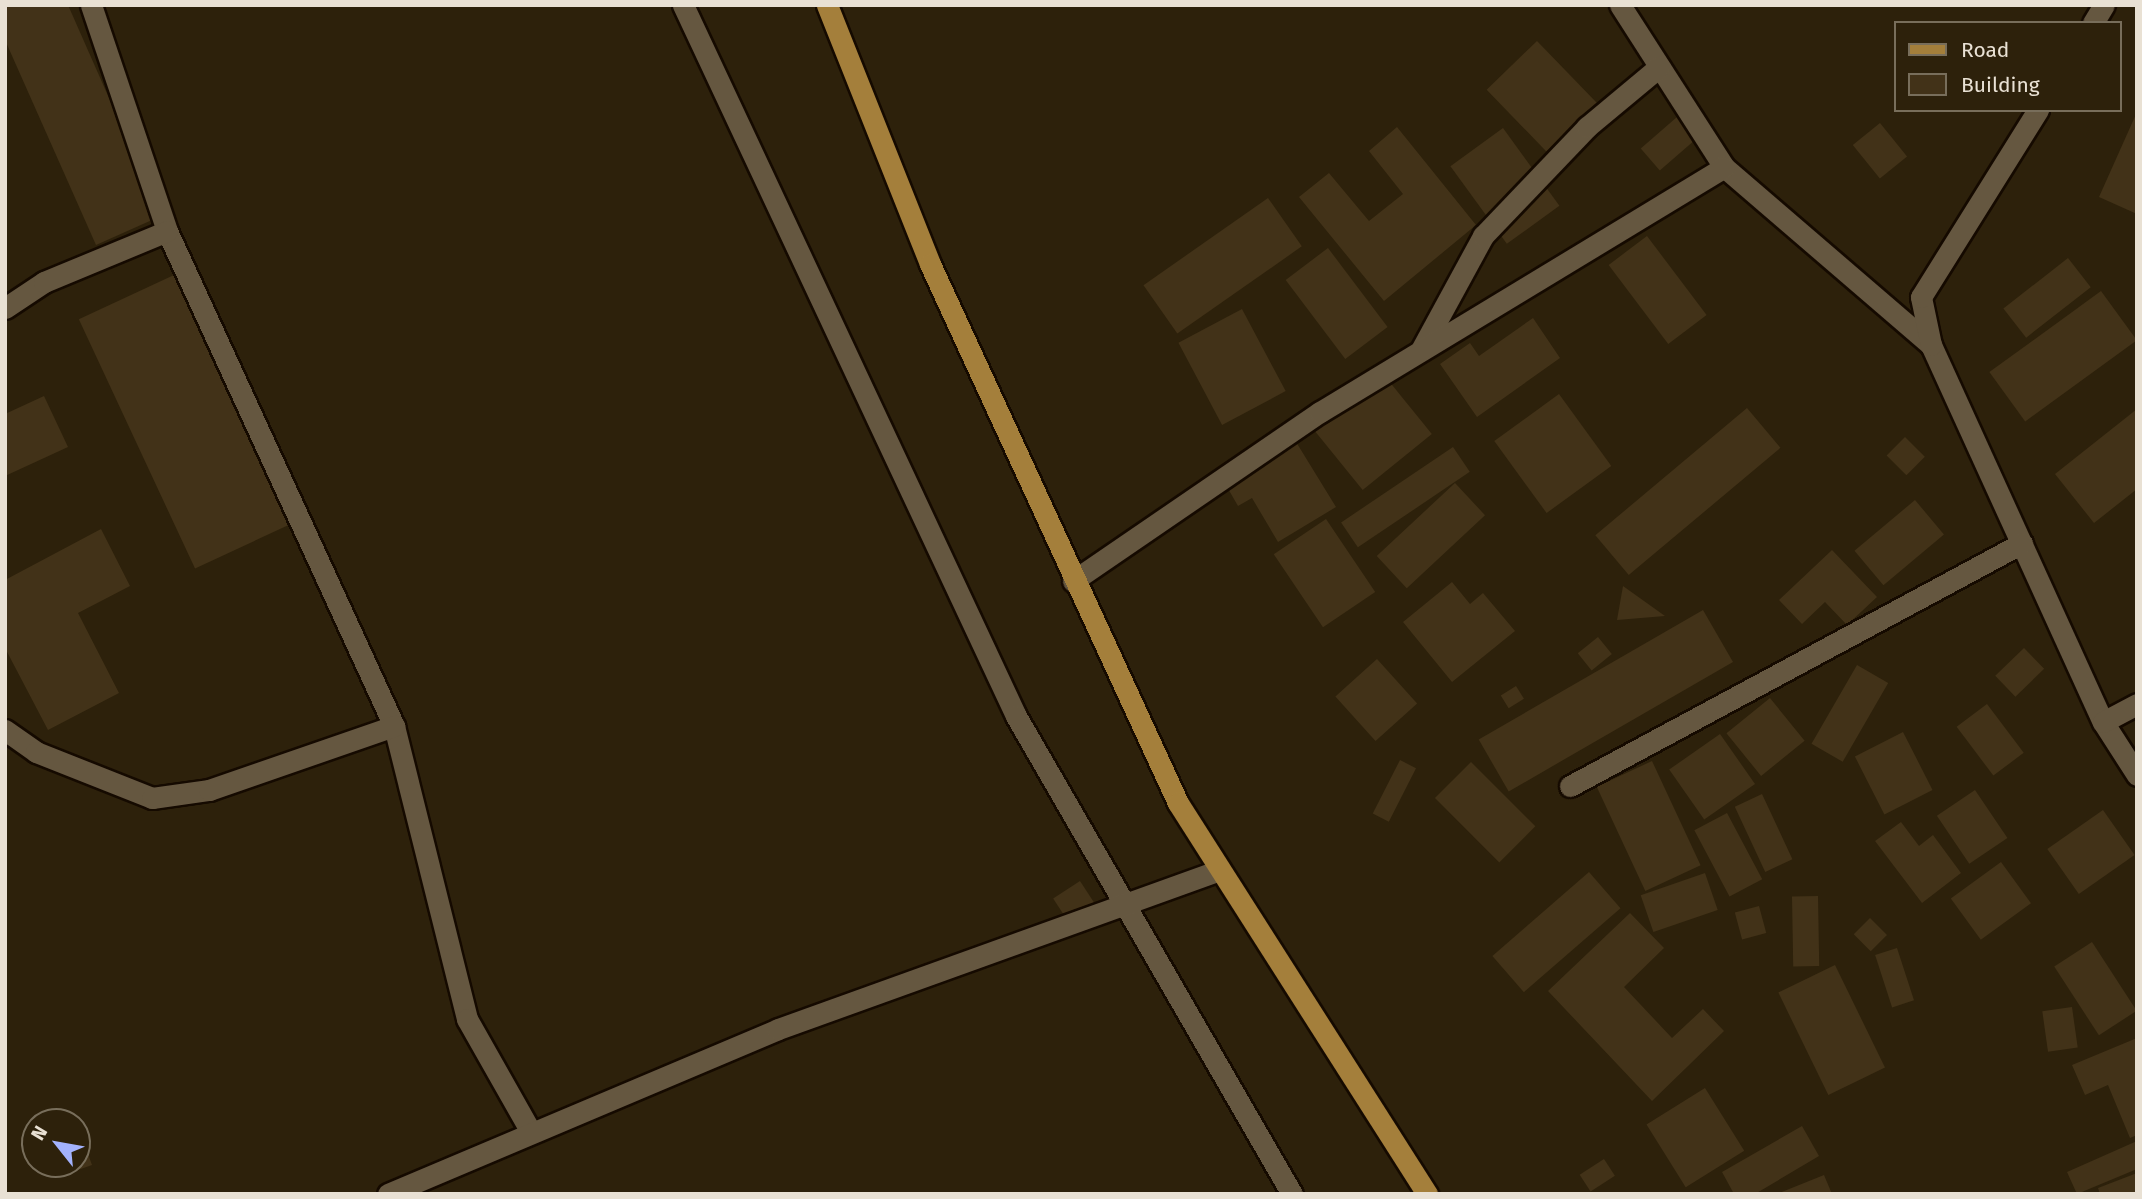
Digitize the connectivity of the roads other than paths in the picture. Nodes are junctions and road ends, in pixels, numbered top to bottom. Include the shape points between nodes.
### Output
1 (91, 5) edge
2 (684, 5) edge
3 (827, 5) edge
4 (2104, 5) edge
5 (1622, 6) edge
6 (2094, 21) edge
7 (1659, 67) junction
8 (2037, 112) edge
9 (1724, 167) junction
10 (167, 231) junction
11 (5, 308) edge
12 (1931, 345) junction
13 (1422, 348) junction
14 (2022, 543) junction
15 (1073, 581) junction
16 (2137, 704) edge
17 (2103, 723) junction
18 (394, 726) junction
19 (5, 730) edge
20 (2137, 775) edge
21 (1570, 786) dead end
22 (1216, 871) junction
23 (1123, 905) junction
24 (531, 1132) junction
25 (388, 1194) edge
26 (1292, 1194) edge
27 (1427, 1194) edge

1 - 10 street
2 - 23 street via 1016,716
3 - 15 main road via 930,264
4 - 6 street
5 - 7 street
7 - 9 street
7 - 13 street via 1587,127 1483,236
8 - 12 street via 1921,297
9 - 12 street
9 - 13 street
10 - 11 street via 44,282
10 - 18 street
12 - 14 street
13 - 15 street
14 - 17 street
14 - 21 street
15 - 22 main road
16 - 17 street
17 - 20 street
18 - 19 street via 209,790 152,797 36,752
18 - 24 street via 467,1019
22 - 23 street
22 - 27 main road
23 - 24 street via 778,1029
23 - 26 street
24 - 25 street

